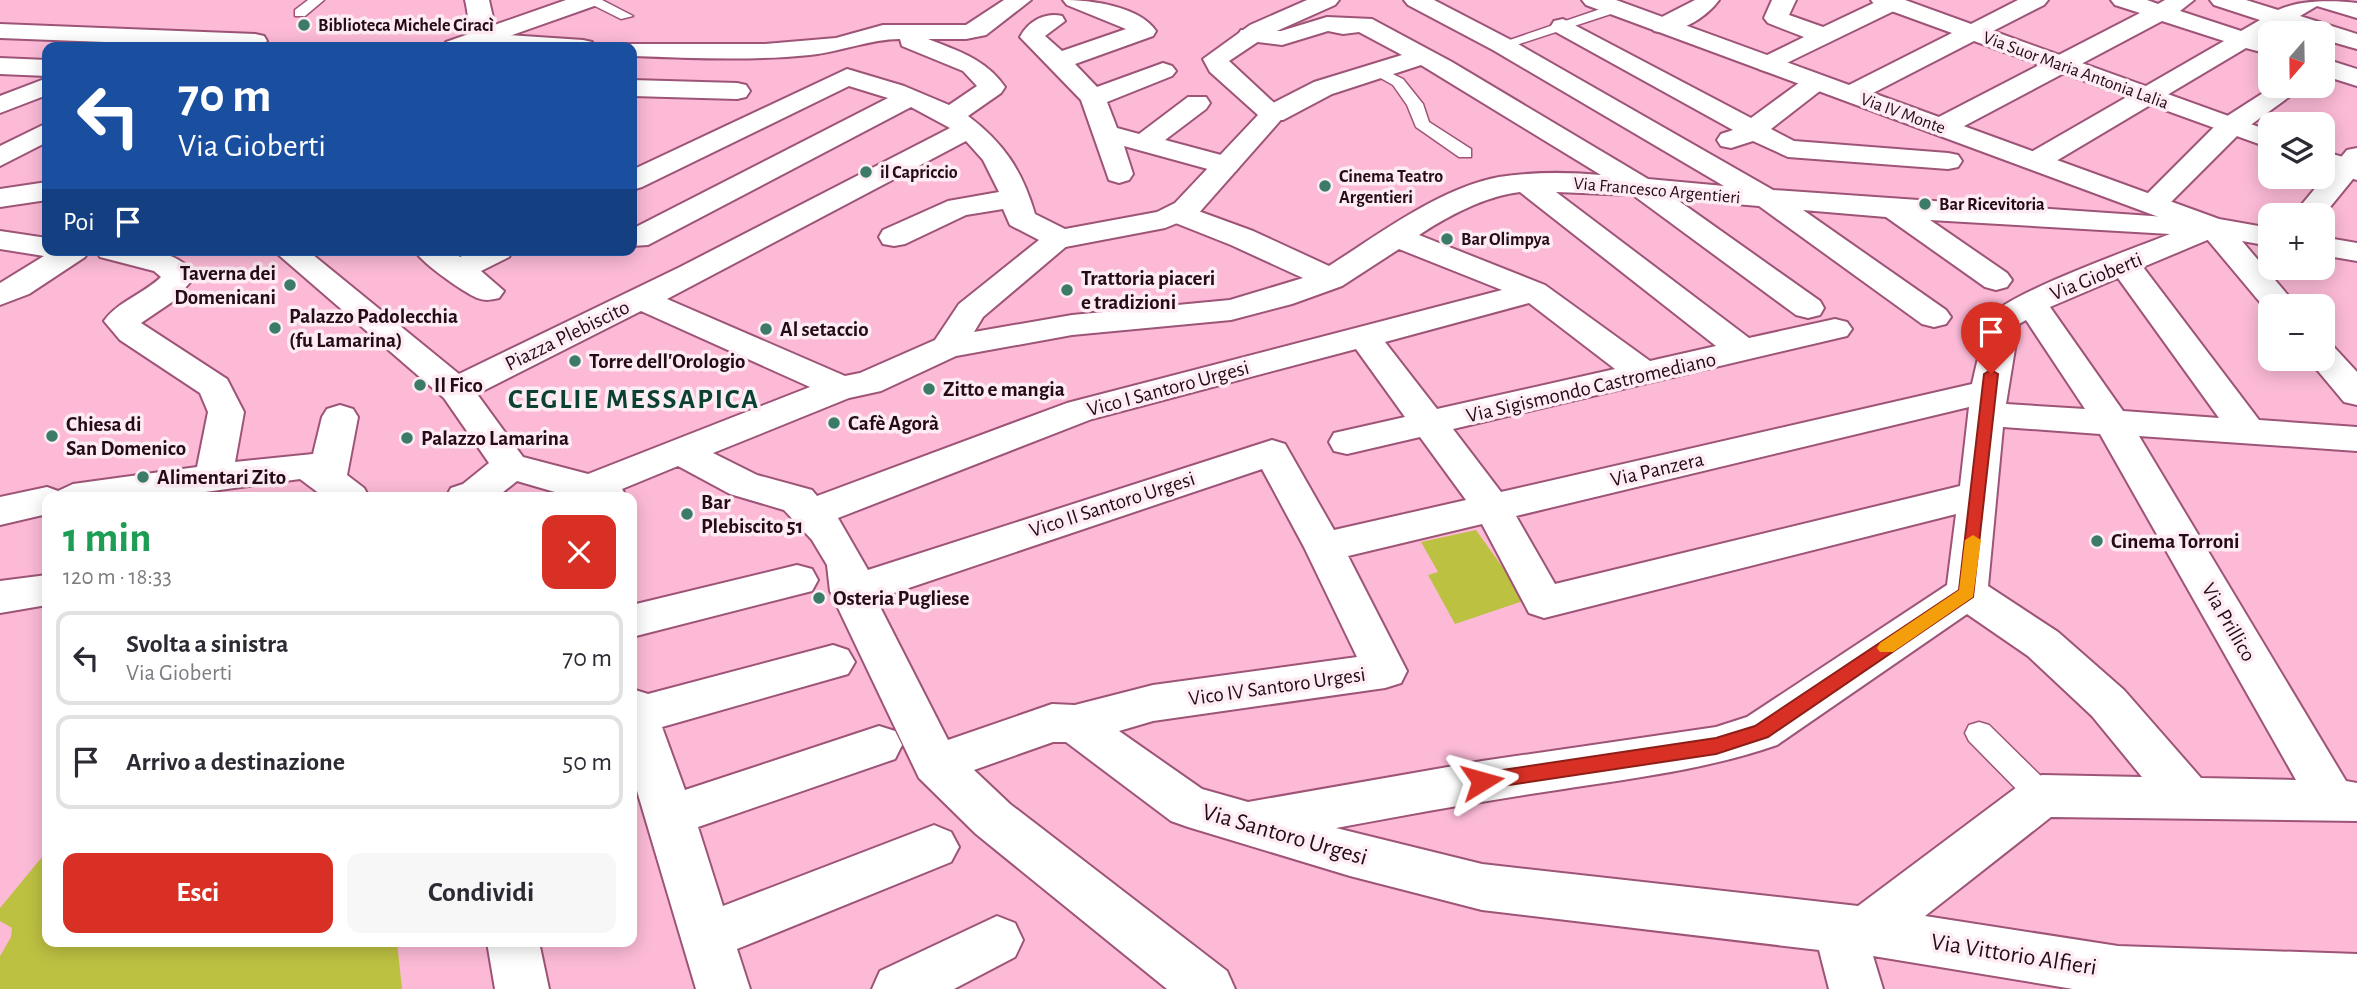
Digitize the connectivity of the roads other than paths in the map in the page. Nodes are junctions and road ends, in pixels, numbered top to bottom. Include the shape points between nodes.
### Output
1 (317, 0) edge
2 (477, 0) edge
3 (590, 0) edge
4 (1018, 0) edge
5 (1075, 0) edge
6 (1327, 0) edge
7 (1416, 0) edge
8 (1784, 0) edge
9 (2036, 0) edge
10 (2123, 0) edge
11 (2182, 0) edge
12 (2222, 0) edge
13 (2311, 0) edge
14 (2322, 0) edge
15 (1700, 2) edge
16 (1895, 2) edge
17 (1605, 4) edge
18 (2357, 10) edge
19 (2159, 12) junction
20 (300, 13) dead end
21 (626, 16) dead end
22 (2280, 19) junction
23 (1053, 21) dead end
24 (1563, 26) junction
25 (1663, 26) junction
26 (0, 31) edge
27 (892, 33) junction
28 (1973, 33) junction
29 (485, 35) junction
30 (1250, 35) junction
31 (1824, 36) junction
32 (151, 41) edge
33 (253, 42) edge
34 (468, 42) edge
35 (504, 42) edge
36 (2357, 42) edge
37 (2258, 44) edge
38 (1502, 45) junction
39 (637, 48) edge
40 (2335, 56) edge
41 (1422, 57) junction
42 (1058, 61) junction
43 (1768, 64) junction
44 (2064, 65) junction
45 (0, 66) edge
46 (42, 68) edge
47 (2335, 70) edge
48 (1163, 71) dead end
49 (1378, 72) junction
50 (2357, 78) edge
51 (1816, 82) junction
52 (42, 88) edge
53 (637, 88) edge
54 (737, 91) dead end
55 (1851, 94) junction
56 (910, 97) junction
57 (2151, 97) junction
58 (1093, 98) junction
59 (2273, 98) edge
60 (1197, 103) dead end
61 (0, 105) edge
62 (1273, 114) junction
63 (961, 122) junction
64 (1931, 123) junction
65 (2231, 126) junction
66 (1750, 128) junction
67 (1105, 133) junction
68 (42, 136) edge
69 (2258, 136) edge
70 (1143, 144) junction
71 (1465, 153) dead end
72 (1693, 155) junction
73 (42, 159) edge
74 (1948, 161) junction
75 (2036, 161) junction
76 (2346, 163) edge
77 (1226, 165) junction
78 (1119, 174) dead end
79 (3, 178) edge
80 (637, 179) edge
81 (1525, 183) junction
82 (1640, 186) junction
83 (42, 190) edge
84 (1014, 199) junction
85 (1768, 199) junction
86 (2317, 203) edge
87 (2153, 204) junction
88 (1894, 209) junction
89 (1977, 213) junction
90 (1179, 214) junction
91 (2213, 226) junction
92 (637, 234) edge
93 (2258, 235) edge
94 (894, 237) dead end
95 (1397, 237) junction
96 (637, 238) edge
97 (1059, 239) junction
98 (0, 240) edge
99 (42, 246) edge
100 (65, 256) edge
101 (141, 256) edge
102 (295, 256) edge
103 (437, 256) edge
104 (487, 256) edge
105 (2125, 265) junction
106 (458, 271) junction
107 (1331, 279) junction
108 (1996, 280) dead end
109 (488, 291) dead end
110 (1534, 292) junction
111 (2271, 294) edge
112 (0, 295) edge
113 (640, 299) junction
114 (2032, 305) junction
115 (1808, 308) dead end
116 (1934, 317) dead end
117 (1835, 329) dead end
118 (1363, 336) junction
119 (947, 346) junction
120 (1744, 351) junction
121 (2335, 369) edge
122 (1646, 375) junction
123 (841, 388) junction
124 (456, 390) junction
125 (2357, 394) edge
126 (1989, 403) junction
127 (340, 417) dead end
128 (2112, 422) junction
129 (1429, 425) junction
130 (2248, 431) junction
131 (2357, 439) edge
132 (1347, 442) dead end
133 (681, 452) junction
134 (510, 466) junction
135 (214, 476) junction
136 (336, 490) edge
137 (107, 492) edge
138 (479, 492) edge
139 (598, 492) edge
140 (1978, 495) junction
141 (42, 502) edge
142 (1492, 507) junction
143 (0, 512) edge
144 (812, 513) junction
145 (1324, 547) junction
146 (797, 580) dead end
147 (42, 591) edge
148 (851, 591) junction
149 (1967, 593) junction
150 (0, 597) edge
151 (637, 620) edge
152 (833, 662) dead end
153 (637, 711) edge
154 (637, 723) edge
155 (1075, 724) junction
156 (1979, 733) dead end
157 (878, 745) dead end
158 (936, 764) junction
159 (2042, 796) junction
160 (2188, 798) junction
161 (2345, 801) edge
162 (670, 816) junction
163 (1243, 824) junction
164 (934, 847) dead end
165 (1852, 930) junction
166 (708, 936) junction
167 (997, 940) dead end
168 (514, 947) edge
169 (2357, 980) edge
170 (522, 989) edge
171 (723, 989) edge
172 (899, 989) edge
173 (1208, 989) edge
174 (1856, 989) edge

1 - 20 lane
2 - 29 street
3 - 21 lane
3 - 29 street
4 - 27 street via 977,30
5 - 42 street via 1144,31
6 - 30 street
7 - 38 street
8 - 31 street via 1776,18
9 - 28 street
10 - 19 street
11 - 19 street
12 - 22 street
13 - 22 street
14 - 18 street
15 - 25 street
16 - 28 street, Via Suor Maria Antonia Lalia
16 - 31 street
17 - 24 lane
17 - 25 street, Via IV Monte
19 - 37 street
19 - 44 street
22 - 36 street
23 - 42 street via 1032,37
24 - 38 lane
24 - 66 street
25 - 43 street, Via IV Monte
26 - 32 street
27 - 39 street via 838,45 765,52
27 - 63 street via 972,66 992,87
28 - 44 street, Via Suor Maria Antonia Lalia
28 - 55 street
29 - 34 street
29 - 35 street
30 - 41 street via 1282,38 1326,24 1363,24
30 - 62 street via 1216,59 1219,67
31 - 43 street
32 - 33 street
36 - 40 street
37 - 57 street
38 - 72 street
41 - 49 street
41 - 82 street
42 - 58 street
43 - 51 street, Via IV Monte
44 - 57 street, Via Suor Maria Antonia Lalia
44 - 64 street
45 - 46 street
47 - 50 street
48 - 58 street
49 - 62 street via 1323,88
49 - 71 lane via 1398,82 1415,104 1422,124
51 - 55 street, Via IV Monte
51 - 66 street
52 - 61 street
53 - 54 street
55 - 64 street, Via IV Monte
56 - 63 street
56 - 80 street via 847,77
56 - 92 street
57 - 65 street, Via Suor Maria Antonia Lalia
57 - 75 street
58 - 67 street
59 - 65 street
60 - 70 street
62 - 77 street
63 - 84 street via 1009,178
63 - 113 street
64 - 74 street
64 - 75 street, Via IV Monte
65 - 69 street, Via Suor Maria Antonia Lalia
65 - 87 street
66 - 72 street via 1745,135
66 - 74 street via 1788,149
67 - 70 street
67 - 78 street
68 - 79 street
70 - 77 street
72 - 85 street
73 - 79 street
74 - 89 street
75 - 87 street, Via IV Monte
76 - 86 street
77 - 90 street
79 - 83 street
81 - 82 street, Via Francesco Argentieri
81 - 95 street, Via Francesco Argentieri via 1499,186 1454,203
81 - 120 street
82 - 85 street, Via Francesco Argentieri
82 - 115 street
84 - 94 street via 959,207
84 - 97 street via 1021,219
85 - 88 street, Via Francesco Argentieri
85 - 116 street
87 - 91 street, Via IV Monte
88 - 89 street, Via Francesco Argentieri
88 - 108 street
89 - 91 street, Via Francesco Argentieri
90 - 97 street
90 - 107 street
91 - 93 street, Via Francesco Argentieri
91 - 105 street, Via Gioberti
91 - 111 street
95 - 107 street, Via Francesco Argentieri
95 - 110 street
96 - 113 street via 649,258
97 - 119 street via 971,311
98 - 99 street
100 - 112 street
101 - 135 street via 165,264 180,276 161,295 121,321 132,333 215,387 226,412
102 - 124 street
103 - 106 street
104 - 106 street
105 - 114 street, Via Gioberti
105 - 130 street
106 - 109 street
107 - 119 street, Via Francesco Argentieri via 1231,310 1072,326
110 - 118 street, Vico I Santoro Urgesi
110 - 122 street
113 - 123 street, Piazza Plebiscito
113 - 124 street, Piazza Plebiscito
114 - 126 street, Via Gioberti via 2004,318
114 - 128 street, Via Prillico
117 - 120 street, Via Sigismondo Castromediano
118 - 129 street
118 - 144 street, Vico I Santoro Urgesi via 1080,411
119 - 123 street via 870,383
120 - 122 street, Via Sigismondo Castromediano
121 - 125 street
122 - 129 street, Via Sigismondo Castromediano
123 - 133 street
124 - 134 street
126 - 128 street, Via Panzera
126 - 140 street, Via Gioberti
126 - 142 street, Via Panzera
127 - 136 street
128 - 130 street, Via Panzera
128 - 161 street, Via Prillico
129 - 132 street, Via Sigismondo Castromediano
129 - 142 street
130 - 131 street, Via Panzera
133 - 139 street
133 - 144 street via 744,485 798,500
134 - 138 street
134 - 139 street
135 - 136 street via 307,465
135 - 137 street
140 - 142 street via 1544,602
140 - 149 street, Via Gioberti
141 - 143 street
142 - 145 street, Via Panzera
144 - 148 street via 847,564
145 - 148 street, Vico II Santoro Urgesi via 1272,453
145 - 155 street, Vico IV Santoro Urgesi via 1385,671 1153,703
146 - 151 street
147 - 150 street
148 - 158 street
149 - 160 street via 2043,644 2108,703
149 - 163 street via 1761,732 1716,746 1482,781
152 - 153 street
154 - 162 street
155 - 158 street via 1052,723
155 - 163 street, Via Santoro Urgesi via 1188,806
156 - 159 lane
157 - 162 street
158 - 173 street via 993,819
159 - 160 street
159 - 165 street
160 - 161 street
162 - 166 street
163 - 165 street, Via Santoro Urgesi via 1482,887
164 - 166 street
165 - 169 street, Via Vittorio Alfieri via 2118,971
165 - 174 street
166 - 171 street
167 - 172 street
168 - 170 street

